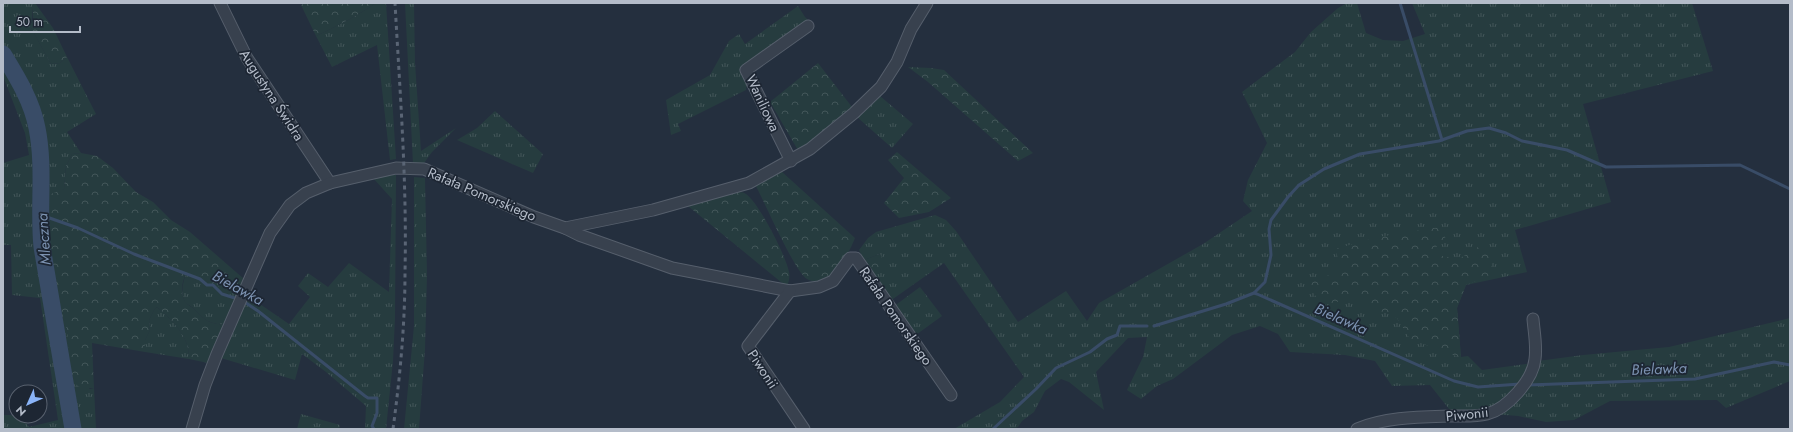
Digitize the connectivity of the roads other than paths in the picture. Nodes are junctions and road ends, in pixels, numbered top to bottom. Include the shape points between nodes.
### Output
1 (220, 3) edge
2 (927, 3) edge
3 (808, 26) dead end
4 (790, 160) junction
5 (330, 183) junction
6 (565, 228) junction
7 (790, 291) junction
8 (1533, 319) dead end
9 (951, 395) dead end
10 (192, 429) edge
11 (804, 429) edge
12 (1357, 429) edge

1 - 5 street, Augustyna Świdra via 247,58
2 - 4 street via 911,29 897,62 881,87 832,132
3 - 4 street, Waniliowa via 746,70
4 - 6 street via 749,183 653,210
5 - 6 street, Rafała Pomorskiego via 396,168 424,169
5 - 10 street, Rafała Pomorskiego via 297,199 270,233 207,379
6 - 7 street, Rafała Pomorskiego via 672,268
7 - 9 street, Rafała Pomorskiego via 819,287 833,280 850,258 856,258
7 - 11 street, Piwonii via 748,346
8 - 12 street, Piwonii via 1533,368 1513,398 1499,409 1471,416 1396,419

